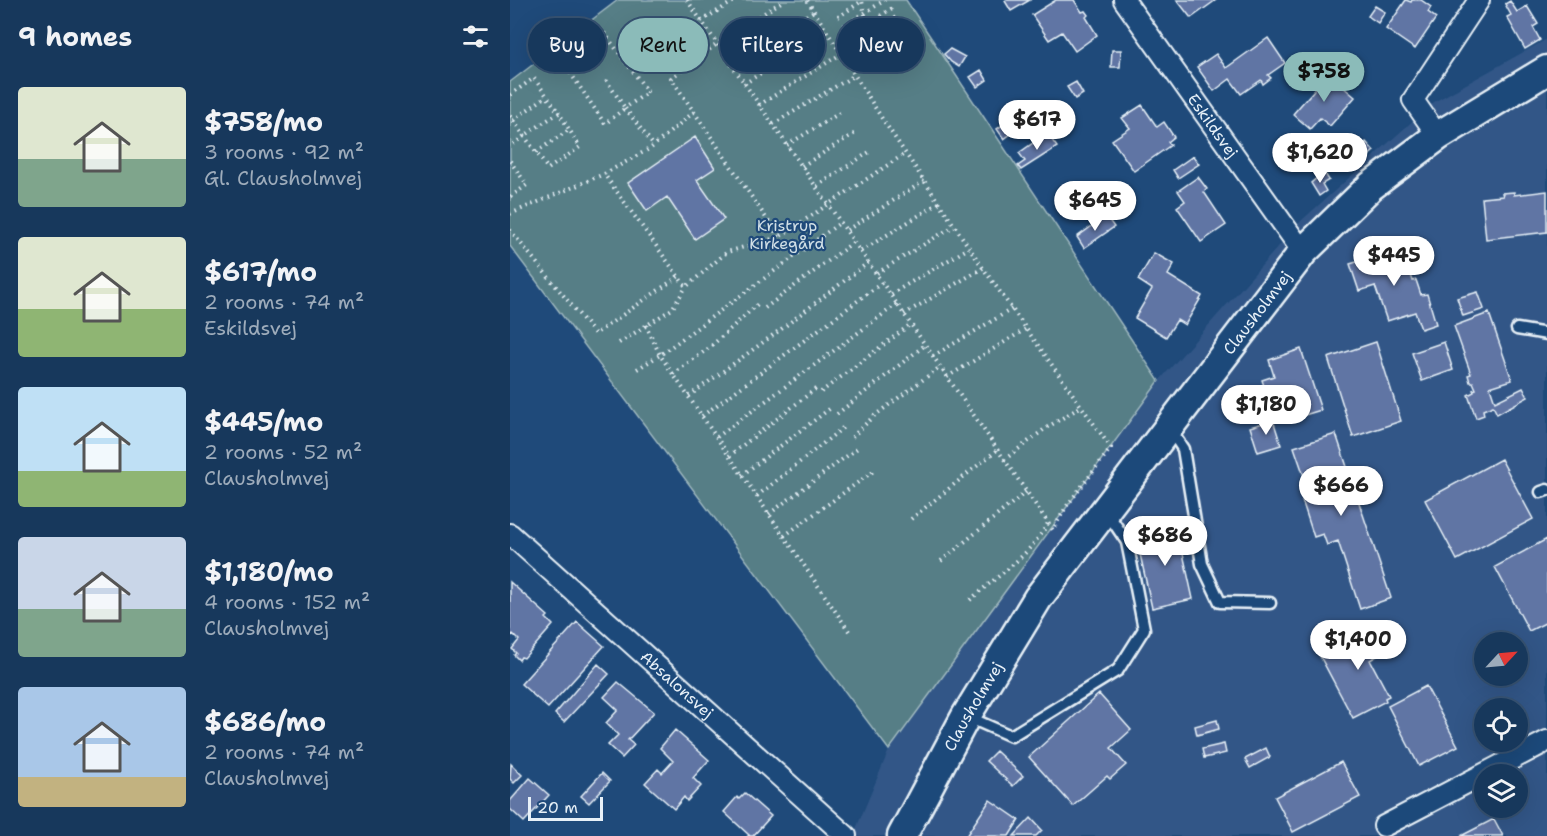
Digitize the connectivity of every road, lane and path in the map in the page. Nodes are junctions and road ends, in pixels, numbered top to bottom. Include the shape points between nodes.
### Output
1 (687, 0) edge
2 (736, 0) edge
3 (784, 0) edge
4 (807, 0) edge
5 (885, 0) edge
6 (1124, 0) edge
7 (1479, 0) edge
8 (863, 1) edge
9 (894, 7) dead end
10 (814, 11) junction
11 (865, 14) junction
12 (899, 15) dead end
13 (838, 17) dead end
14 (699, 18) edge
15 (706, 18) edge
16 (802, 18) edge
17 (858, 18) edge
18 (866, 18) edge
19 (877, 18) edge
20 (894, 18) edge
21 (708, 31) edge
22 (826, 31) junction
23 (717, 44) junction
24 (720, 48) edge
25 (837, 48) edge
26 (837, 56) edge
27 (1547, 70) edge
28 (736, 72) edge
29 (853, 72) edge
30 (855, 75) junction
31 (606, 80) dead end
32 (744, 84) junction
33 (510, 95) edge
34 (547, 96) junction
35 (759, 105) junction
36 (625, 108) junction
37 (843, 111) dead end
38 (694, 112) junction
39 (559, 113) junction
40 (511, 118) edge
41 (772, 124) junction
42 (569, 130) junction
43 (857, 132) dead end
44 (1438, 135) junction
45 (525, 136) junction
46 (787, 145) junction
47 (510, 146) edge
48 (654, 146) junction
49 (871, 151) dead end
50 (536, 152) junction
51 (906, 153) junction
52 (510, 160) edge
53 (802, 166) junction
54 (515, 168) junction
55 (510, 171) edge
56 (604, 174) junction
57 (924, 181) junction
58 (817, 186) junction
59 (510, 197) edge
60 (939, 203) junction
61 (830, 205) junction
62 (510, 214) edge
63 (841, 222) junction
64 (954, 225) junction
65 (510, 230) edge
66 (847, 230) junction
67 (779, 237) junction
68 (855, 241) junction
69 (969, 248) junction
70 (861, 251) junction
71 (1302, 252) junction
72 (869, 262) junction
73 (983, 268) junction
74 (877, 273) junction
75 (678, 276) junction
76 (883, 282) junction
77 (687, 287) junction
78 (891, 294) junction
79 (760, 302) dead end
80 (897, 304) junction
81 (765, 308) dead end
82 (1012, 309) junction
83 (904, 314) junction
84 (911, 324) junction
85 (646, 325) junction
86 (1026, 328) junction
87 (1517, 329) dead end
88 (1547, 334) edge
89 (619, 343) dead end
90 (925, 345) junction
91 (660, 355) junction
92 (933, 356) junction
93 (940, 367) junction
94 (637, 369) dead end
95 (673, 374) junction
96 (947, 377) junction
97 (818, 387) dead end
98 (821, 392) dead end
99 (688, 396) junction
100 (1082, 406) junction
101 (832, 407) dead end
102 (837, 414) dead end
103 (702, 416) junction
104 (845, 426) dead end
105 (1169, 428) junction
106 (717, 437) junction
107 (852, 437) dead end
108 (859, 447) dead end
109 (997, 450) junction
110 (729, 456) junction
111 (1004, 460) junction
112 (875, 470) dead end
113 (742, 475) junction
114 (1026, 492) junction
115 (757, 496) junction
116 (1106, 511) junction
117 (769, 514) junction
118 (910, 519) dead end
119 (1048, 523) junction
120 (510, 534) edge
121 (784, 536) junction
122 (941, 561) dead end
123 (970, 600) dead end
124 (1270, 603) dead end
125 (851, 634) dead end
126 (966, 716) junction
127 (1547, 741) edge
128 (1384, 826) dead end
129 (846, 836) edge
130 (902, 836) edge

1 - 14 path
2 - 15 path
3 - 23 path
4 - 10 path
5 - 11 path
6 - 71 street, Eskildsvej
7 - 44 street via 1413,100
8 - 11 path
8 - 13 path
9 - 19 path
10 - 16 path
10 - 22 path
11 - 17 path
11 - 18 path
12 - 20 path
21 - 23 path
22 - 25 path
22 - 32 path
23 - 24 path
23 - 38 path via 671,78
26 - 35 path
27 - 44 street, Clausholmvej
28 - 32 path
29 - 30 path
30 - 41 path
30 - 51 path
31 - 36 path
32 - 35 path
33 - 34 path via 534,78
34 - 39 path
34 - 40 path
35 - 41 path
36 - 36 path via 648,92 605,34 565,65 605,124
36 - 48 path
37 - 46 path
38 - 48 path
38 - 67 path
39 - 42 path
39 - 45 path
40 - 45 path
41 - 46 path
42 - 50 path
42 - 50 path via 580,147 548,169
43 - 53 path
44 - 71 street, Clausholmvej via 1371,186
45 - 47 path
45 - 50 path
46 - 53 path
48 - 56 path
49 - 58 path
51 - 57 path
51 - 61 path
52 - 54 path
53 - 58 path
54 - 55 path
54 - 59 path via 527,185
56 - 62 path
56 - 75 path
57 - 60 path
57 - 66 path
58 - 61 path
60 - 64 path
60 - 70 path
61 - 63 path
61 - 67 path
63 - 66 path
63 - 91 path
64 - 69 path
64 - 74 path
65 - 75 path via 595,334
66 - 68 path
67 - 77 path via 727,252
68 - 70 path
68 - 81 path
69 - 73 path
69 - 78 path
70 - 72 path
71 - 105 street, Clausholmvej
72 - 74 path
72 - 99 path
73 - 82 path
73 - 83 path
74 - 76 path
75 - 77 path
76 - 78 path
76 - 103 path
77 - 85 path via 672,309
78 - 80 path
79 - 95 path
80 - 83 path
80 - 106 path
82 - 86 path
82 - 92 path
83 - 84 path
84 - 90 path
84 - 98 path
85 - 89 path
85 - 91 path
86 - 96 path
86 - 100 path
87 - 88 lane
90 - 92 path
90 - 102 path
91 - 94 path
91 - 95 path
92 - 93 path
93 - 96 path
93 - 107 path
95 - 99 path
96 - 109 path
97 - 110 path
99 - 103 path
100 - 111 path
100 - 119 path via 1111,448 1053,530
101 - 113 path
103 - 106 path
104 - 115 path
105 - 116 street, Clausholmvej
105 - 124 lane via 1184,449 1202,564 1220,602
106 - 110 path
108 - 117 path
109 - 111 path
109 - 118 path
110 - 113 path
111 - 114 path
112 - 121 path
113 - 115 path
114 - 119 path
114 - 122 path
115 - 117 path
116 - 126 street, Clausholmvej via 1038,598
116 - 126 lane via 1127,542 1144,629 1118,670 1011,736
117 - 121 path
119 - 123 path via 1039,540 1019,561
120 - 129 street, Absalonsvej
121 - 125 path
126 - 130 street, Clausholmvej
127 - 128 street

